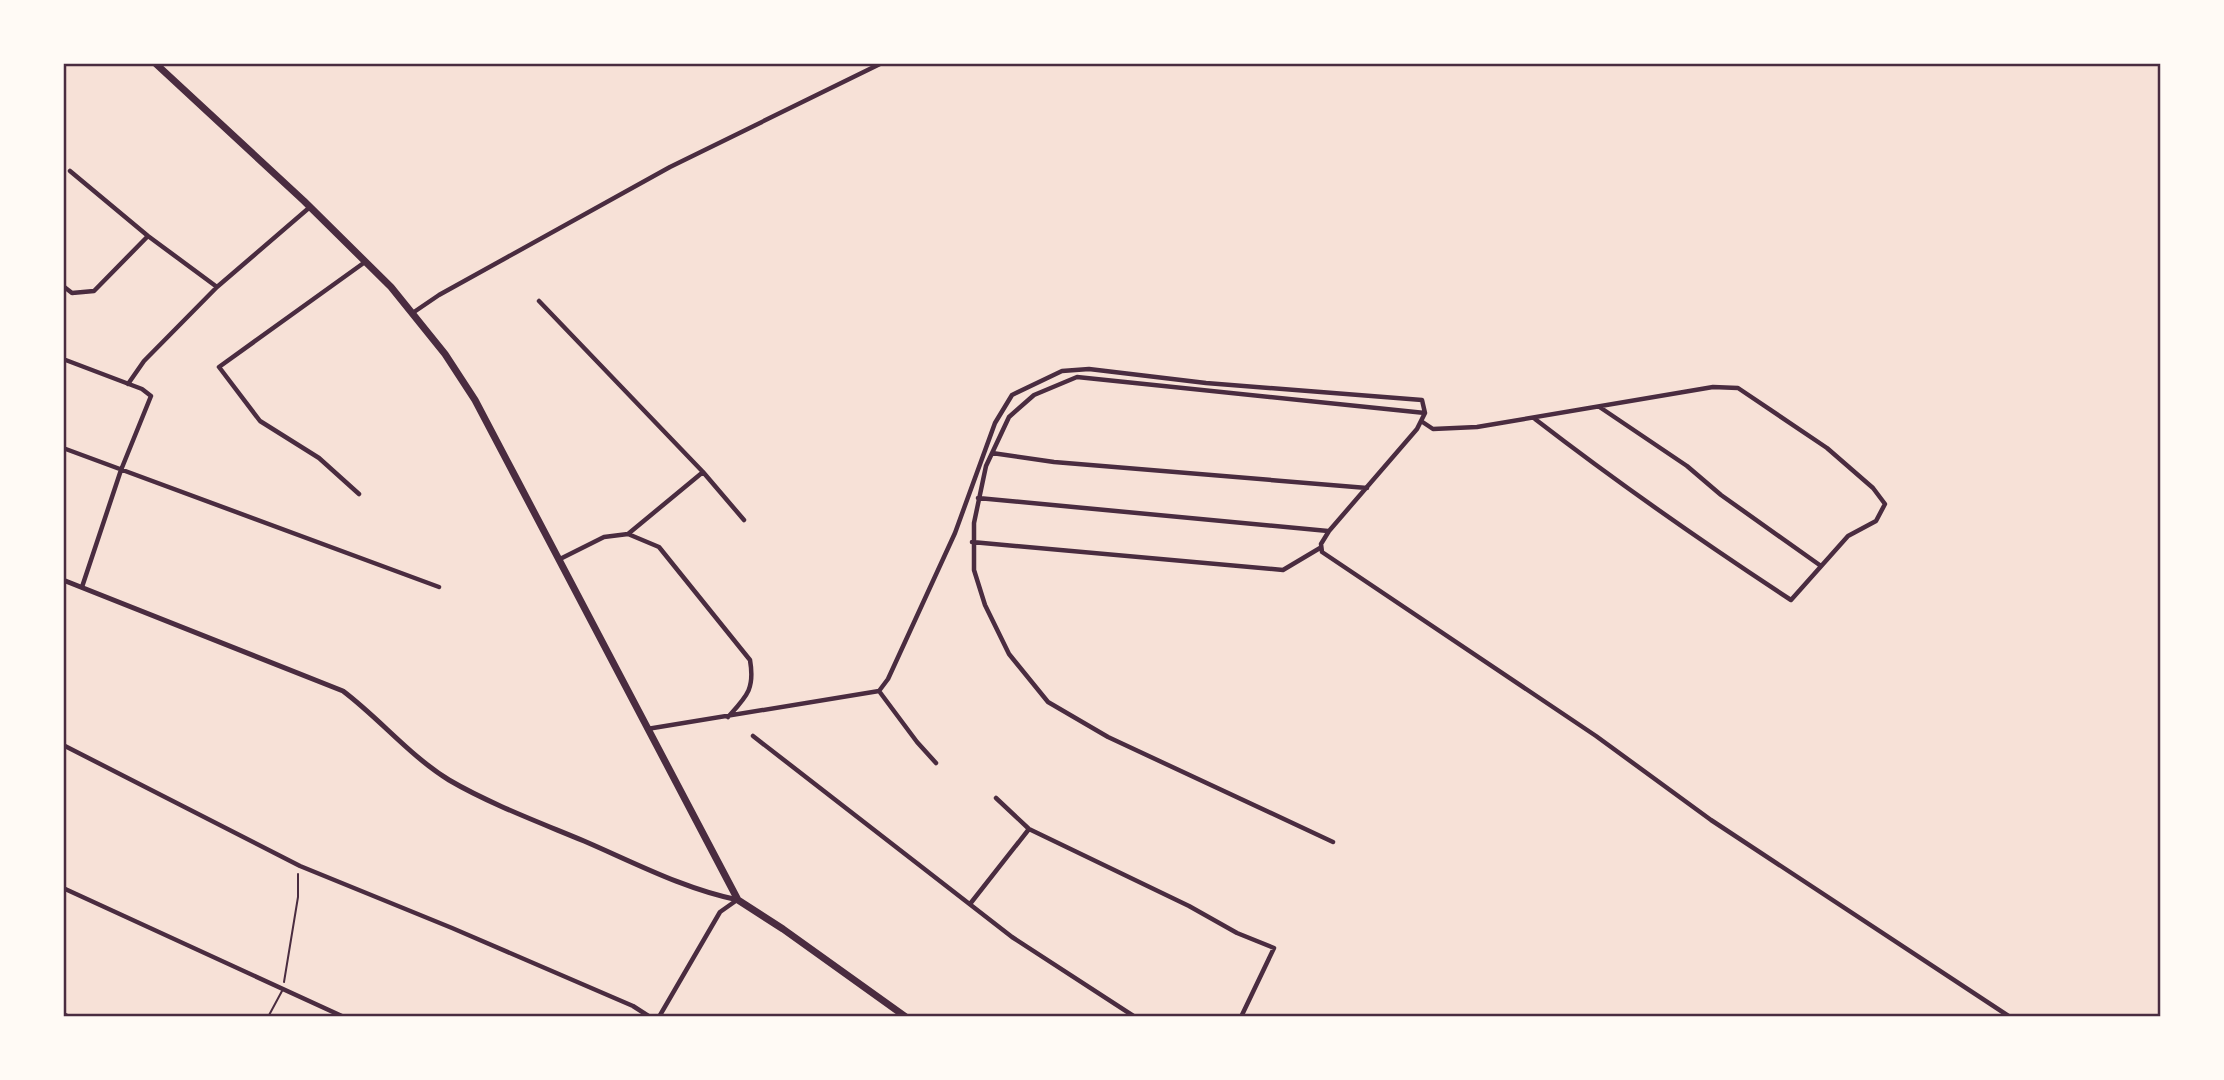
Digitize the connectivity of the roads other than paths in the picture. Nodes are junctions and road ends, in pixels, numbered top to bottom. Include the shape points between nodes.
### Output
1 (155, 63) edge
2 (882, 63) edge
3 (71, 171) dead end
4 (310, 207) junction
5 (148, 236) junction
6 (365, 261) junction
7 (63, 286) edge
8 (217, 287) junction
9 (539, 301) dead end
10 (414, 312) junction
11 (63, 359) edge
12 (128, 384) junction
13 (1600, 408) junction
14 (1425, 413) junction
15 (1535, 419) junction
16 (1420, 421) junction
17 (63, 448) edge
18 (992, 453) junction
19 (121, 470) junction
20 (703, 472) junction
21 (1368, 488) junction
22 (359, 494) dead end
23 (978, 498) junction
24 (744, 520) dead end
25 (1329, 531) junction
26 (628, 534) junction
27 (972, 542) junction
28 (1321, 548) junction
29 (559, 559) junction
30 (1821, 566) junction
31 (63, 580) edge
32 (82, 587) junction
33 (439, 587) dead end
34 (879, 691) junction
35 (728, 717) junction
36 (648, 729) junction
37 (753, 737) dead end
38 (63, 745) edge
39 (936, 763) dead end
40 (996, 798) dead end
41 (1029, 829) junction
42 (1333, 842) dead end
43 (63, 888) edge
44 (738, 900) junction
45 (970, 904) junction
46 (283, 990) junction
47 (63, 1014) edge
48 (69, 1017) edge
49 (268, 1017) edge
50 (344, 1017) edge
51 (650, 1017) edge
52 (659, 1017) edge
53 (906, 1017) edge
54 (1135, 1017) edge
55 (1241, 1017) edge
56 (2010, 1017) edge

1 - 4 main road
2 - 10 street via 670,167
3 - 5 street
4 - 6 main road
4 - 8 street
5 - 7 street via 94,291 72,293
5 - 8 street
6 - 10 main road
6 - 22 street via 219,367 260,421 319,458
8 - 12 street via 144,361
9 - 20 street
10 - 29 main road via 475,400
11 - 12 street
12 - 19 street via 151,396
13 - 15 street
13 - 30 street via 1688,466
13 - 30 street via 1713,387 1738,388 1827,448 1885,504 1876,521 1847,536
14 - 16 street
14 - 18 street via 1077,377 1034,395 1009,417
14 - 34 street via 1422,400 1089,369 1062,371 1012,395 995,423 949,545
15 - 16 street via 1433,429
15 - 30 street via 1791,600
16 - 21 street
17 - 19 street
18 - 21 street
18 - 23 street
19 - 32 street
19 - 33 street
20 - 24 street
20 - 26 street
21 - 25 street
23 - 25 street
23 - 27 street
25 - 28 street
26 - 29 street via 604,537
26 - 35 street via 659,547 750,660 753,678 745,698
27 - 28 street via 1283,570
27 - 42 street via 974,570 985,605 1009,654 1048,702 1108,737
28 - 56 street via 1711,820
29 - 36 main road
31 - 32 street
32 - 44 street via 343,691 449,779 704,893
34 - 35 street
34 - 39 street
35 - 36 street
36 - 44 main road
37 - 45 street
38 - 51 street via 300,866
40 - 41 street
41 - 45 street
41 - 55 street via 1274,948
43 - 46 street
44 - 52 street via 720,912
44 - 53 main road
45 - 54 street
46 - 49 lane
46 - 50 street
47 - 48 street

